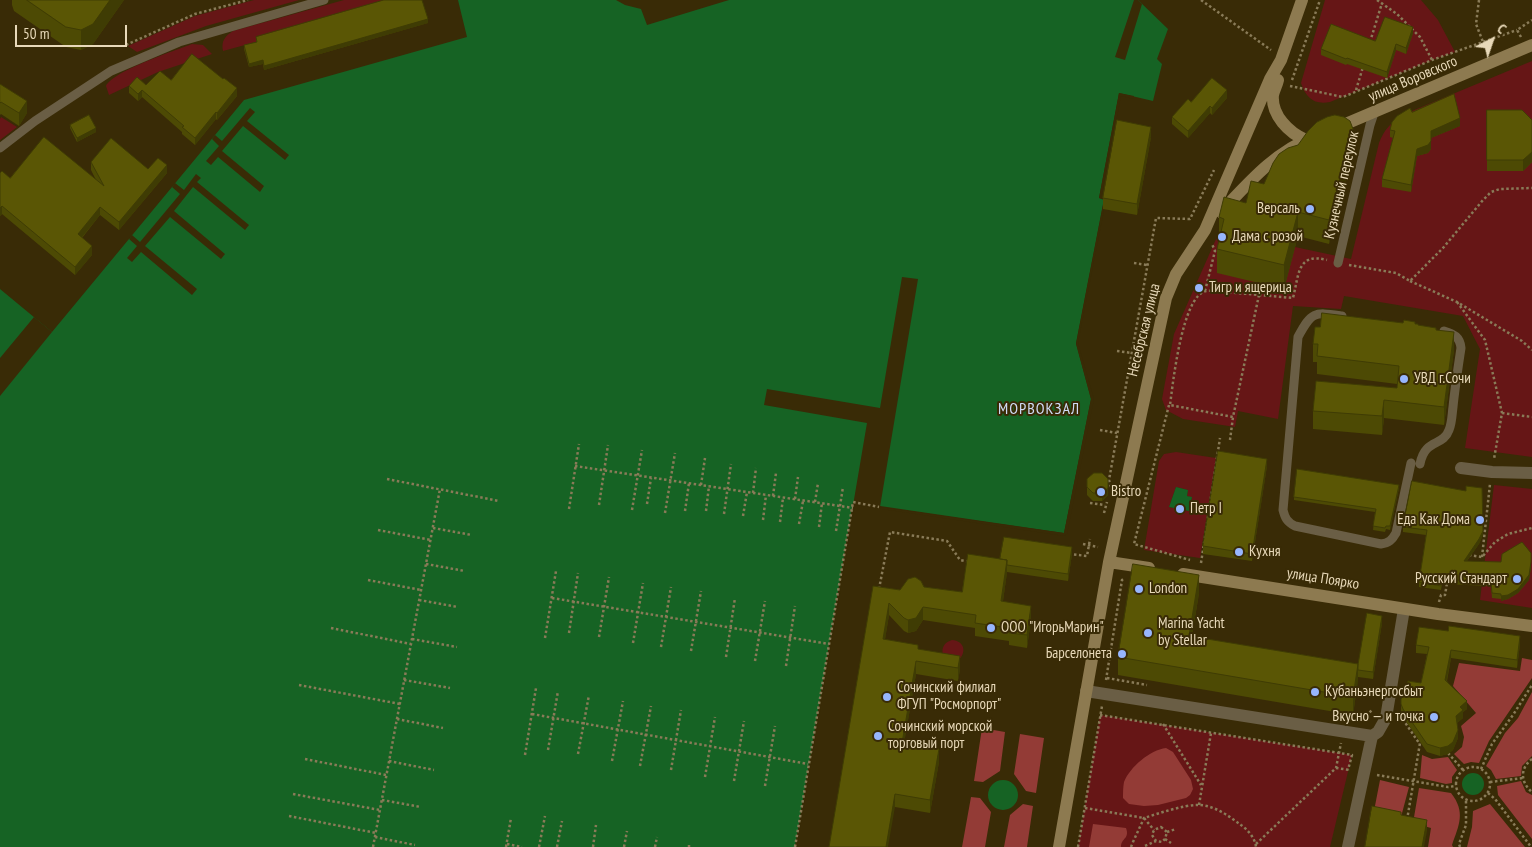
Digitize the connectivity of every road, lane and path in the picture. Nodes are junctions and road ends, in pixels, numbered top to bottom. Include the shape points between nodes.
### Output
1 (248, 0) edge
2 (324, 0) edge
3 (1201, 0) edge
4 (1302, 0) edge
5 (1320, 0) edge
6 (1377, 0) edge
7 (1479, 0) edge
8 (1382, 3) junction
9 (1517, 30) dead end
10 (1483, 42) junction
11 (1532, 45) edge
12 (126, 46) dead end
13 (1368, 48) edge
14 (1277, 56) junction
15 (1432, 60) junction
16 (1364, 65) edge
17 (1356, 92) junction
18 (1374, 113) junction
19 (1306, 140) junction
20 (0, 148) edge
21 (1532, 188) edge
22 (1205, 230) junction
23 (1338, 262) junction
24 (1134, 263) dead end
25 (1148, 265) dead end
26 (1410, 281) junction
27 (1259, 295) junction
28 (1457, 302) junction
29 (1349, 317) edge
30 (1436, 330) edge
31 (1532, 350) edge
32 (1117, 351) dead end
33 (1132, 353) dead end
34 (1170, 404) junction
35 (1502, 413) junction
36 (1233, 417) junction
37 (1532, 417) edge
38 (1100, 430) dead end
39 (1117, 433) dead end
40 (1220, 438) dead end
41 (1230, 440) dead end
42 (579, 444) dead end
43 (608, 445) dead end
44 (642, 450) dead end
45 (675, 453) dead end
46 (705, 458) dead end
47 (731, 464) dead end
48 (576, 466) junction
49 (756, 468) dead end
50 (1461, 468) dead end
51 (604, 471) junction
52 (1492, 472) junction
53 (776, 473) dead end
54 (1532, 474) edge
55 (798, 477) dead end
56 (651, 478) junction
57 (387, 479) dead end
58 (670, 481) junction
59 (818, 483) dead end
60 (689, 484) junction
61 (701, 485) junction
62 (709, 486) junction
63 (843, 487) dead end
64 (440, 489) junction
65 (727, 489) junction
66 (747, 492) junction
67 (753, 493) junction
68 (766, 495) junction
69 (773, 496) junction
70 (783, 498) junction
71 (795, 499) junction
72 (803, 500) junction
73 (499, 501) dead end
74 (815, 502) junction
75 (822, 503) junction
76 (1090, 503) dead end
77 (647, 504) dead end
78 (599, 505) dead end
79 (1106, 505) dead end
80 (840, 506) junction
81 (880, 507) dead end
82 (569, 508) dead end
83 (853, 508) junction
84 (632, 510) dead end
85 (706, 511) dead end
86 (685, 512) dead end
87 (664, 513) dead end
88 (724, 514) dead end
89 (743, 516) dead end
90 (763, 520) dead end
91 (780, 522) dead end
92 (800, 524) dead end
93 (819, 527) dead end
94 (433, 528) junction
95 (1532, 528) edge
96 (378, 530) dead end
97 (836, 531) dead end
98 (472, 536) dead end
99 (1090, 539) dead end
100 (431, 540) junction
101 (1083, 544) dead end
102 (1134, 544) dead end
103 (1089, 546) junction
104 (1098, 547) dead end
105 (1062, 553) edge
106 (1467, 555) edge
107 (1482, 557) junction
108 (1109, 562) junction
109 (976, 563) edge
110 (1200, 563) dead end
111 (426, 564) junction
112 (465, 571) dead end
113 (556, 571) dead end
114 (578, 573) dead end
115 (1129, 576) edge
116 (608, 577) dead end
117 (1448, 578) edge
118 (368, 580) dead end
119 (643, 583) dead end
120 (671, 587) dead end
121 (879, 589) edge
122 (421, 590) junction
123 (701, 591) dead end
124 (552, 598) junction
125 (735, 598) dead end
126 (419, 600) junction
127 (574, 601) junction
128 (765, 601) dead end
129 (1440, 601) dead end
130 (604, 606) junction
131 (795, 606) dead end
132 (458, 608) dead end
133 (1404, 609) junction
134 (638, 612) junction
135 (666, 617) junction
136 (696, 622) junction
137 (1532, 626) edge
138 (731, 627) junction
139 (331, 628) dead end
140 (760, 632) junction
141 (568, 633) dead end
142 (599, 637) dead end
143 (790, 637) junction
144 (412, 638) junction
145 (545, 638) dead end
146 (633, 643) dead end
147 (411, 644) junction
148 (829, 644) junction
149 (457, 647) dead end
150 (661, 647) dead end
151 (692, 651) dead end
152 (726, 657) dead end
153 (755, 661) dead end
154 (786, 666) dead end
155 (1107, 678) junction
156 (404, 680) junction
157 (299, 685) dead end
158 (1532, 685) edge
159 (1150, 686) dead end
160 (450, 688) dead end
161 (536, 688) dead end
162 (558, 691) dead end
163 (1086, 691) junction
164 (1104, 694) junction
165 (589, 695) dead end
166 (623, 701) dead end
167 (400, 704) junction
168 (651, 706) dead end
169 (1374, 706) dead end
170 (681, 710) dead end
171 (1396, 710) dead end
172 (532, 714) junction
173 (1100, 715) junction
174 (715, 717) dead end
175 (554, 718) junction
176 (1354, 719) dead end
177 (397, 720) junction
178 (744, 721) dead end
179 (584, 724) junction
180 (1163, 724) junction
181 (775, 726) dead end
182 (443, 728) dead end
183 (618, 730) junction
184 (1211, 733) junction
185 (646, 735) junction
186 (1372, 736) junction
187 (676, 740) junction
188 (710, 746) junction
189 (548, 750) dead end
190 (739, 752) junction
191 (1448, 753) edge
192 (578, 754) dead end
193 (524, 755) dead end
194 (770, 757) junction
195 (304, 759) dead end
196 (1532, 759) edge
197 (389, 761) junction
198 (612, 761) dead end
199 (809, 764) junction
200 (640, 766) dead end
201 (1481, 769) junction
202 (434, 770) dead end
203 (671, 770) dead end
204 (1348, 770) junction
205 (1462, 770) junction
206 (1364, 773) junction
207 (386, 775) junction
208 (705, 777) dead end
209 (1523, 778) junction
210 (734, 781) dead end
211 (1414, 782) junction
212 (1490, 782) junction
213 (765, 786) dead end
214 (1202, 786) junction
215 (1456, 786) junction
216 (1532, 792) edge
217 (1488, 793) junction
218 (293, 794) dead end
219 (382, 800) junction
220 (1466, 800) junction
221 (1199, 805) junction
222 (420, 807) dead end
223 (1085, 808) junction
224 (380, 810) junction
225 (289, 816) dead end
226 (545, 816) dead end
227 (511, 818) dead end
228 (1144, 818) junction
229 (562, 821) dead end
230 (596, 825) dead end
231 (1406, 827) edge
232 (1176, 829) dead end
233 (1154, 830) junction
234 (627, 831) dead end
235 (1167, 832) junction
236 (376, 833) junction
237 (375, 837) junction
238 (657, 837) dead end
239 (1165, 839) junction
240 (1156, 841) junction
241 (1171, 843) dead end
242 (415, 845) dead end
243 (506, 846) edge
244 (1145, 846) edge
245 (1256, 846) edge
246 (373, 847) edge
247 (522, 847) edge
248 (539, 847) edge
249 (557, 847) edge
250 (592, 847) edge
251 (624, 847) edge
252 (655, 847) edge
253 (794, 847) edge
254 (1059, 847) edge
255 (1078, 847) edge
256 (1131, 847) edge
257 (1348, 847) edge
258 (1460, 847) edge
259 (1531, 847) edge

1 - 12 path via 195,14
2 - 20 lane via 179,42 111,71 34,121
3 - 14 path
4 - 14 main road, Несебрская улица
5 - 17 path via 1290,87 1343,97
6 - 8 path
7 - 10 path via 1476,24
8 - 13 path
8 - 15 path via 1420,37
9 - 10 path
10 - 15 path
11 - 18 main road, улица Воровского
14 - 19 main road via 1278,82 1273,92 1276,111 1288,128
14 - 22 main road, Несебрская улица
15 - 17 path
16 - 17 path
18 - 19 main road, улица Воровского
18 - 23 lane, Кузнечный переулок
19 - 22 main road, улица Воровского via 1282,152 1266,165
21 - 26 path via 1491,192
22 - 108 main road, Несебрская улица via 1176,274 1166,298
23 - 26 path via 1396,273
23 - 27 path via 1309,258 1302,264 1294,298
24 - 25 path
26 - 28 path
27 - 34 path via 1205,291 1196,297 1185,321
27 - 36 path
28 - 31 path
28 - 35 path via 1485,340
29 - 30 lane via 1313,315 1298,337 1283,510 1284,517 1295,526 1381,544 1388,543 1396,533 1415,464 1426,449 1440,441 1449,430 1461,348 1457,336
32 - 33 path
34 - 36 path
34 - 102 path
35 - 37 path
35 - 52 path
36 - 41 path
38 - 39 path
40 - 110 path
42 - 48 path
43 - 51 path
44 - 84 path
45 - 58 path
46 - 61 path
47 - 65 path
48 - 51 path
48 - 82 path
49 - 67 path
50 - 52 street
51 - 56 path
51 - 78 path
52 - 54 street
52 - 107 path
53 - 69 path
55 - 71 path
56 - 58 path
56 - 77 path
57 - 64 path
58 - 60 path
58 - 87 path
59 - 74 path
60 - 61 path
60 - 86 path
61 - 62 path
62 - 65 path
62 - 85 path
63 - 80 path
64 - 73 path
64 - 94 path
65 - 66 path
65 - 88 path
66 - 67 path
66 - 89 path
67 - 68 path
68 - 69 path
68 - 90 path
69 - 70 path
70 - 71 path
70 - 91 path
71 - 72 path
72 - 74 path
72 - 92 path
74 - 75 path
75 - 80 path
75 - 93 path
76 - 79 path
80 - 83 path
80 - 97 path
81 - 83 path via 853,502
83 - 148 path
94 - 98 path
94 - 100 path
95 - 107 path via 1508,534 1495,542
96 - 100 path
99 - 103 path
100 - 111 path
101 - 103 path
103 - 104 path
103 - 105 path via 1087,556
106 - 107 path
108 - 133 main road, улица Поярко
108 - 163 main road, Несебрская улица
109 - 121 path via 960,560 947,541 890,532
111 - 112 path
111 - 122 path
113 - 124 path
114 - 127 path
115 - 155 path via 1122,580
116 - 130 path
117 - 129 path via 1446,595 1440,595
118 - 122 path
119 - 134 path
120 - 135 path
122 - 126 path
123 - 136 path
124 - 127 path
124 - 145 path
125 - 138 path
126 - 132 path
126 - 144 path
127 - 130 path
127 - 141 path
128 - 140 path
130 - 134 path
130 - 142 path
131 - 143 path
133 - 137 main road, улица Поярко
133 - 186 street via 1386,718
134 - 135 path
134 - 146 path
135 - 136 path
135 - 150 path
136 - 138 path
136 - 151 path
138 - 140 path
138 - 152 path
139 - 147 path
140 - 143 path
140 - 153 path
143 - 148 path
143 - 154 path
144 - 147 path
144 - 149 path
147 - 156 path
148 - 199 path
155 - 159 path
155 - 164 path
156 - 160 path
156 - 167 path
157 - 167 path
158 - 201 path via 1492,744
161 - 172 path
162 - 175 path
163 - 164 street
163 - 254 main road, Несебрская улица
164 - 173 path
164 - 186 street
165 - 179 path
166 - 183 path
167 - 177 path
168 - 185 path
169 - 176 path via 1364,718
170 - 187 path
171 - 211 path via 1420,744
172 - 175 path
172 - 193 path
173 - 180 path
173 - 223 path
174 - 188 path
175 - 179 path
175 - 189 path
177 - 182 path
177 - 197 path
178 - 190 path
179 - 183 path
179 - 192 path
180 - 184 path
180 - 214 path
181 - 194 path
183 - 185 path
183 - 198 path
184 - 204 path via 1352,755
184 - 214 path
185 - 187 path
185 - 200 path
186 - 206 street
187 - 188 path
187 - 203 path
188 - 190 path
188 - 208 path
190 - 194 path
190 - 210 path
191 - 205 path
194 - 199 path
194 - 213 path
195 - 207 path
196 - 209 path via 1525,766
197 - 202 path
197 - 207 path
199 - 253 path
201 - 205 path via 1471,767
201 - 212 path
204 - 206 path
204 - 245 path via 1336,768
205 - 215 path
206 - 211 path
206 - 257 street
207 - 219 path
209 - 212 path
209 - 216 path
211 - 215 path
211 - 231 path
212 - 217 path
214 - 221 path
215 - 220 path via 1459,795
217 - 220 path via 1480,800
217 - 259 path
218 - 224 path
219 - 222 path
219 - 224 path
220 - 258 path via 1466,825
221 - 228 path
221 - 245 path via 1232,818 1245,828
223 - 228 path
223 - 255 path
224 - 236 path
225 - 236 path
226 - 248 path
227 - 243 path
228 - 233 path
228 - 256 path
229 - 249 path
230 - 250 path
232 - 235 path
233 - 235 path via 1161,827
233 - 240 path via 1152,835
234 - 251 path
235 - 239 path
236 - 237 path
237 - 242 path
237 - 246 path
238 - 252 path
239 - 240 path
239 - 241 path
240 - 244 path
243 - 247 path

